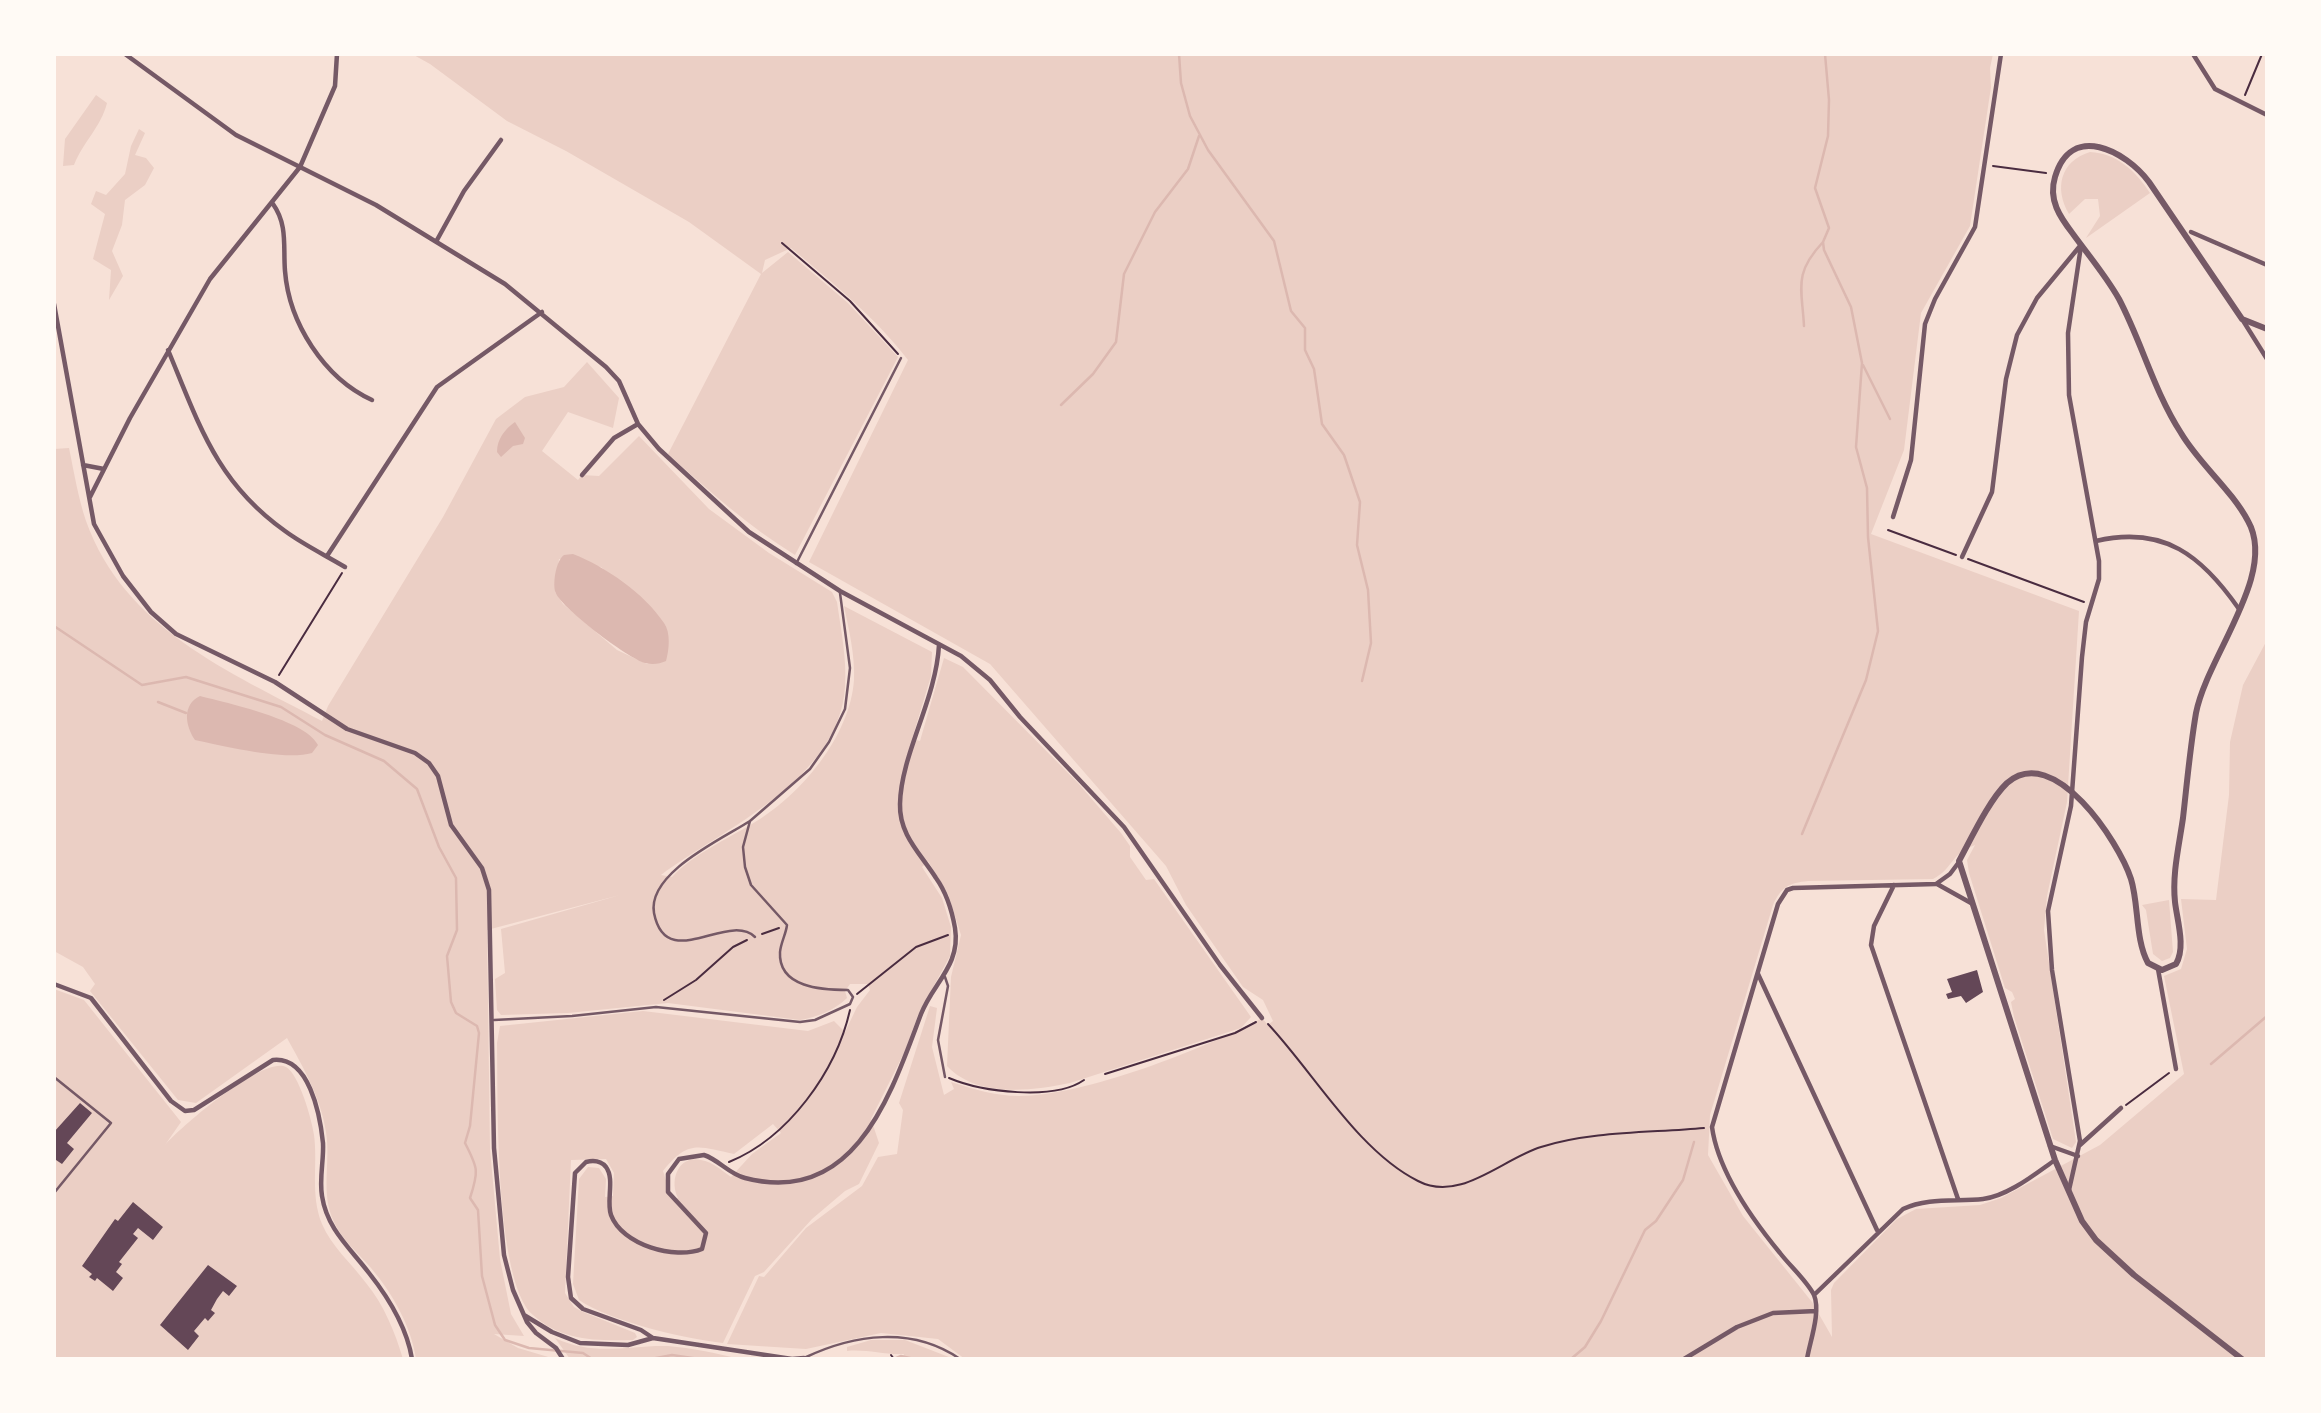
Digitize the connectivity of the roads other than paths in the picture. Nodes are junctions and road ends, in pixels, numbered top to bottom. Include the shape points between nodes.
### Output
1 (125, 54) edge
2 (337, 54) edge
3 (2001, 54) edge
4 (2193, 54) edge
5 (2267, 115) edge
6 (501, 140) dead end
7 (300, 167) junction
8 (273, 204) junction
9 (2191, 232) dead end
10 (437, 240) junction
11 (2081, 245) junction
12 (2267, 265) edge
13 (54, 304) edge
14 (542, 312) junction
15 (2242, 319) junction
16 (2267, 329) edge
17 (168, 349) junction
18 (901, 358) road end
19 (2267, 359) edge
20 (372, 400) dead end
21 (638, 424) junction
22 (83, 465) junction
23 (104, 469) junction
24 (582, 475) dead end
25 (89, 500) junction
26 (1893, 517) dead end
27 (2096, 541) junction
28 (327, 556) junction
29 (1962, 557) road end
30 (796, 564) junction
31 (345, 567) road end
32 (840, 591) junction
33 (2239, 609) junction
34 (939, 645) junction
35 (2071, 793) junction
36 (750, 821) junction
37 (1959, 861) junction
38 (1894, 884) junction
39 (1936, 884) junction
40 (1971, 902) junction
41 (755, 937) road end
42 (2158, 969) junction
43 (1757, 972) junction
44 (944, 977) junction
45 (54, 984) edge
46 (1262, 1018) road end
47 (494, 1020) junction
48 (2176, 1069) road end
49 (54, 1077) edge
50 (945, 1077) road end
51 (2121, 1108) road end
52 (2080, 1145) junction
53 (2050, 1146) junction
54 (2078, 1156) junction
55 (2054, 1160) junction
56 (54, 1193) edge
57 (2068, 1193) junction
58 (1958, 1199) junction
59 (1877, 1230) junction
60 (1814, 1295) junction
61 (1816, 1311) junction
62 (524, 1315) junction
63 (653, 1338) junction
64 (563, 1358) edge
65 (804, 1358) edge
66 (412, 1359) edge
67 (792, 1359) edge
68 (960, 1359) edge
69 (1684, 1359) edge
70 (1807, 1359) edge
71 (2242, 1359) edge

1 - 7 street via 236,135
2 - 7 street via 335,86
3 - 26 street via 1972,234 1925,324 1911,460
4 - 5 street via 2209,83
6 - 10 street via 464,191
7 - 8 street
7 - 10 street
8 - 17 street via 210,279
8 - 20 street via 282,216 285,272 297,319 333,372
9 - 12 street
10 - 14 street
11 - 15 street via 2059,213 2053,190 2056,175 2072,152 2100,146 2141,172
11 - 27 street via 2069,324 2069,395
11 - 29 street via 2037,298 2017,335 2006,379 1992,492
11 - 33 street via 2119,300 2180,432 2253,530 2256,565
13 - 22 street
14 - 21 street via 618,381
14 - 28 street via 437,387
15 - 16 street
15 - 19 street
17 - 23 street
17 - 28 street via 213,455 231,482 286,533
18 - 30 lane
21 - 24 street via 614,438
21 - 30 street via 676,467 722,508
22 - 23 street
22 - 25 street
23 - 25 street
25 - 47 street via 106,550 158,620 195,645 275,682 347,729 415,753 435,770 451,825 486,878
27 - 33 street via 2145,537 2189,553 2220,582
27 - 35 street via 2099,579 2081,657
28 - 31 street
30 - 32 street
32 - 34 street
32 - 36 lane via 850,668 845,709 810,769
33 - 42 street via 2201,691 2175,870 2180,955 2172,968
34 - 44 street via 936,676 899,808 909,841 938,880 954,924 955,951
34 - 46 street via 972,663 990,680 1114,815
35 - 37 street via 2045,775 2015,778 2003,789
35 - 42 street via 2117,844 2132,882 2145,957
35 - 52 street via 2049,901 2047,939
36 - 41 lane via 675,869 658,889 654,906 660,926 679,940 732,929
36 - 47 lane via 743,846 747,876 787,925 780,956 788,975 804,985 848,990 850,1004 806,1022 656,1007
37 - 39 street
37 - 40 street
38 - 39 street
38 - 43 street via 1787,890 1778,904
38 - 58 street via 1874,926 1871,945
39 - 40 street
40 - 53 street
42 - 48 street
43 - 59 street
43 - 60 street via 1712,1127 1714,1142 1767,1237
44 - 50 lane via 948,986 938,1041
44 - 63 street via 922,1011 895,1081 870,1129 847,1157 818,1175 789,1182 742,1178 704,1155 680,1159 670,1170 670,1196 706,1233 702,1249 680,1253 646,1244 618,1227 610,1210 610,1178 604,1165 586,1162 575,1173 568,1277 571,1298 583,1309 641,1329
45 - 66 street via 92,998 171,1101 185,1111 194,1110 273,1060 286,1059 298,1067 320,1126 327,1216 384,1294 407,1336
47 - 62 street via 494,1148 504,1255
49 - 56 lane via 111,1123
51 - 52 street
52 - 54 street
53 - 54 street
53 - 55 street
54 - 57 street
55 - 57 street
55 - 58 street via 2001,1193 1986,1199
57 - 71 street via 2082,1221 2107,1250
58 - 59 street via 1914,1203
59 - 60 street
60 - 61 street
61 - 69 street via 1773,1313 1737,1327
61 - 70 street
62 - 63 street via 580,1343 628,1345
62 - 64 street
63 - 67 street
65 - 67 street
65 - 68 lane via 880,1335 934,1345

